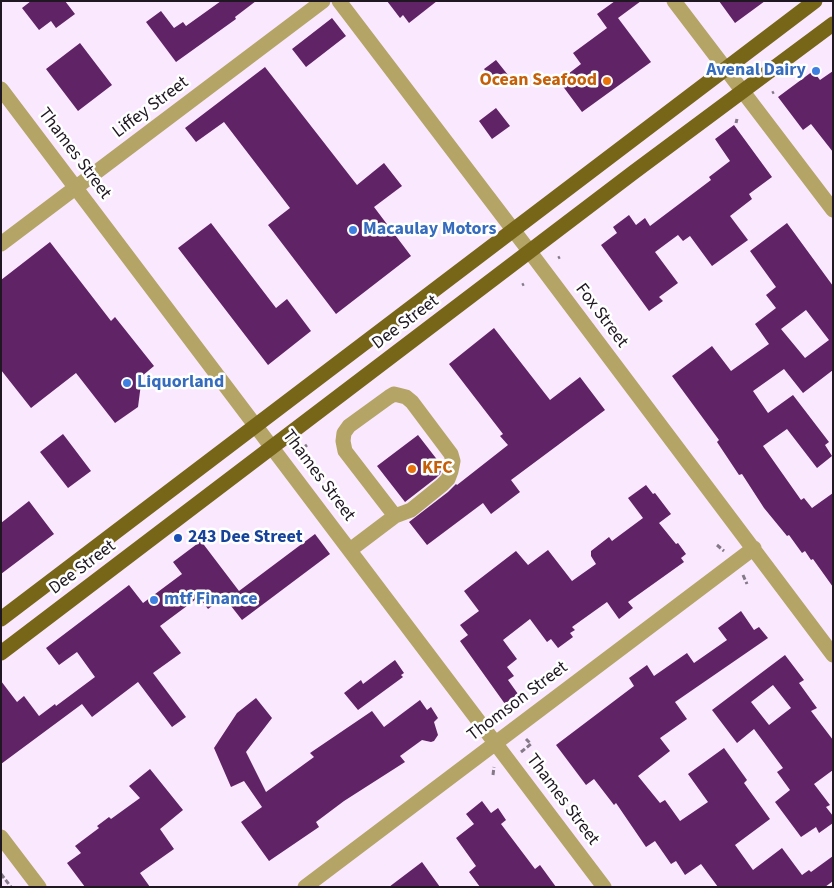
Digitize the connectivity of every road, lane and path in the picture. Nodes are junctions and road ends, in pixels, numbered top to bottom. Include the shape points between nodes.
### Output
1 (323, 1) edge
2 (339, 1) edge
3 (674, 1) edge
4 (815, 1) edge
5 (833, 24) edge
6 (726, 69) junction
7 (1, 89) edge
8 (743, 91) junction
9 (75, 188) junction
10 (833, 210) edge
11 (513, 230) junction
12 (1, 244) edge
13 (530, 252) junction
14 (256, 424) junction
15 (307, 446) dead end
16 (273, 448) junction
17 (299, 452) dead end
18 (394, 516) junction
19 (717, 545) dead end
20 (754, 548) junction
21 (350, 550) junction
22 (725, 551) dead end
23 (743, 575) dead end
24 (747, 584) dead end
25 (1, 619) edge
26 (1, 653) edge
27 (833, 655) edge
28 (494, 717) dead end
29 (508, 717) dead end
30 (495, 742) junction
31 (532, 744) dead end
32 (520, 752) dead end
33 (1, 837) edge
34 (1, 874) edge
35 (11, 887) edge
36 (39, 887) edge
37 (305, 887) edge
38 (604, 887) edge

1 - 9 street, Liffey Street
2 - 11 street, Fox Street
3 - 6 street
4 - 6 main road, Dee Street
5 - 8 main road, Dee Street
6 - 8 street
6 - 11 main road, Dee Street
7 - 9 street, Thames Street
8 - 10 street
8 - 13 main road, Dee Street
9 - 12 street, Liffey Street
9 - 14 street, Thames Street
11 - 13 street, Fox Street
11 - 14 main road, Dee Street
13 - 16 main road, Dee Street
13 - 20 street, Fox Street
14 - 16 street, Thames Street
14 - 25 main road, Dee Street
15 - 17 path
16 - 21 street, Thames Street
16 - 26 main road, Dee Street
18 - 18 street via 345,451 343,436 349,426 388,396 399,395 412,402 453,461 448,479 411,510
18 - 21 street
19 - 22 path
20 - 27 street, Fox Street
20 - 30 street, Thomson Street
21 - 30 street, Thames Street
23 - 24 path
28 - 29 path via 504,707
30 - 37 street, Thomson Street
30 - 38 street, Thames Street
31 - 32 path
33 - 36 street
34 - 35 path

